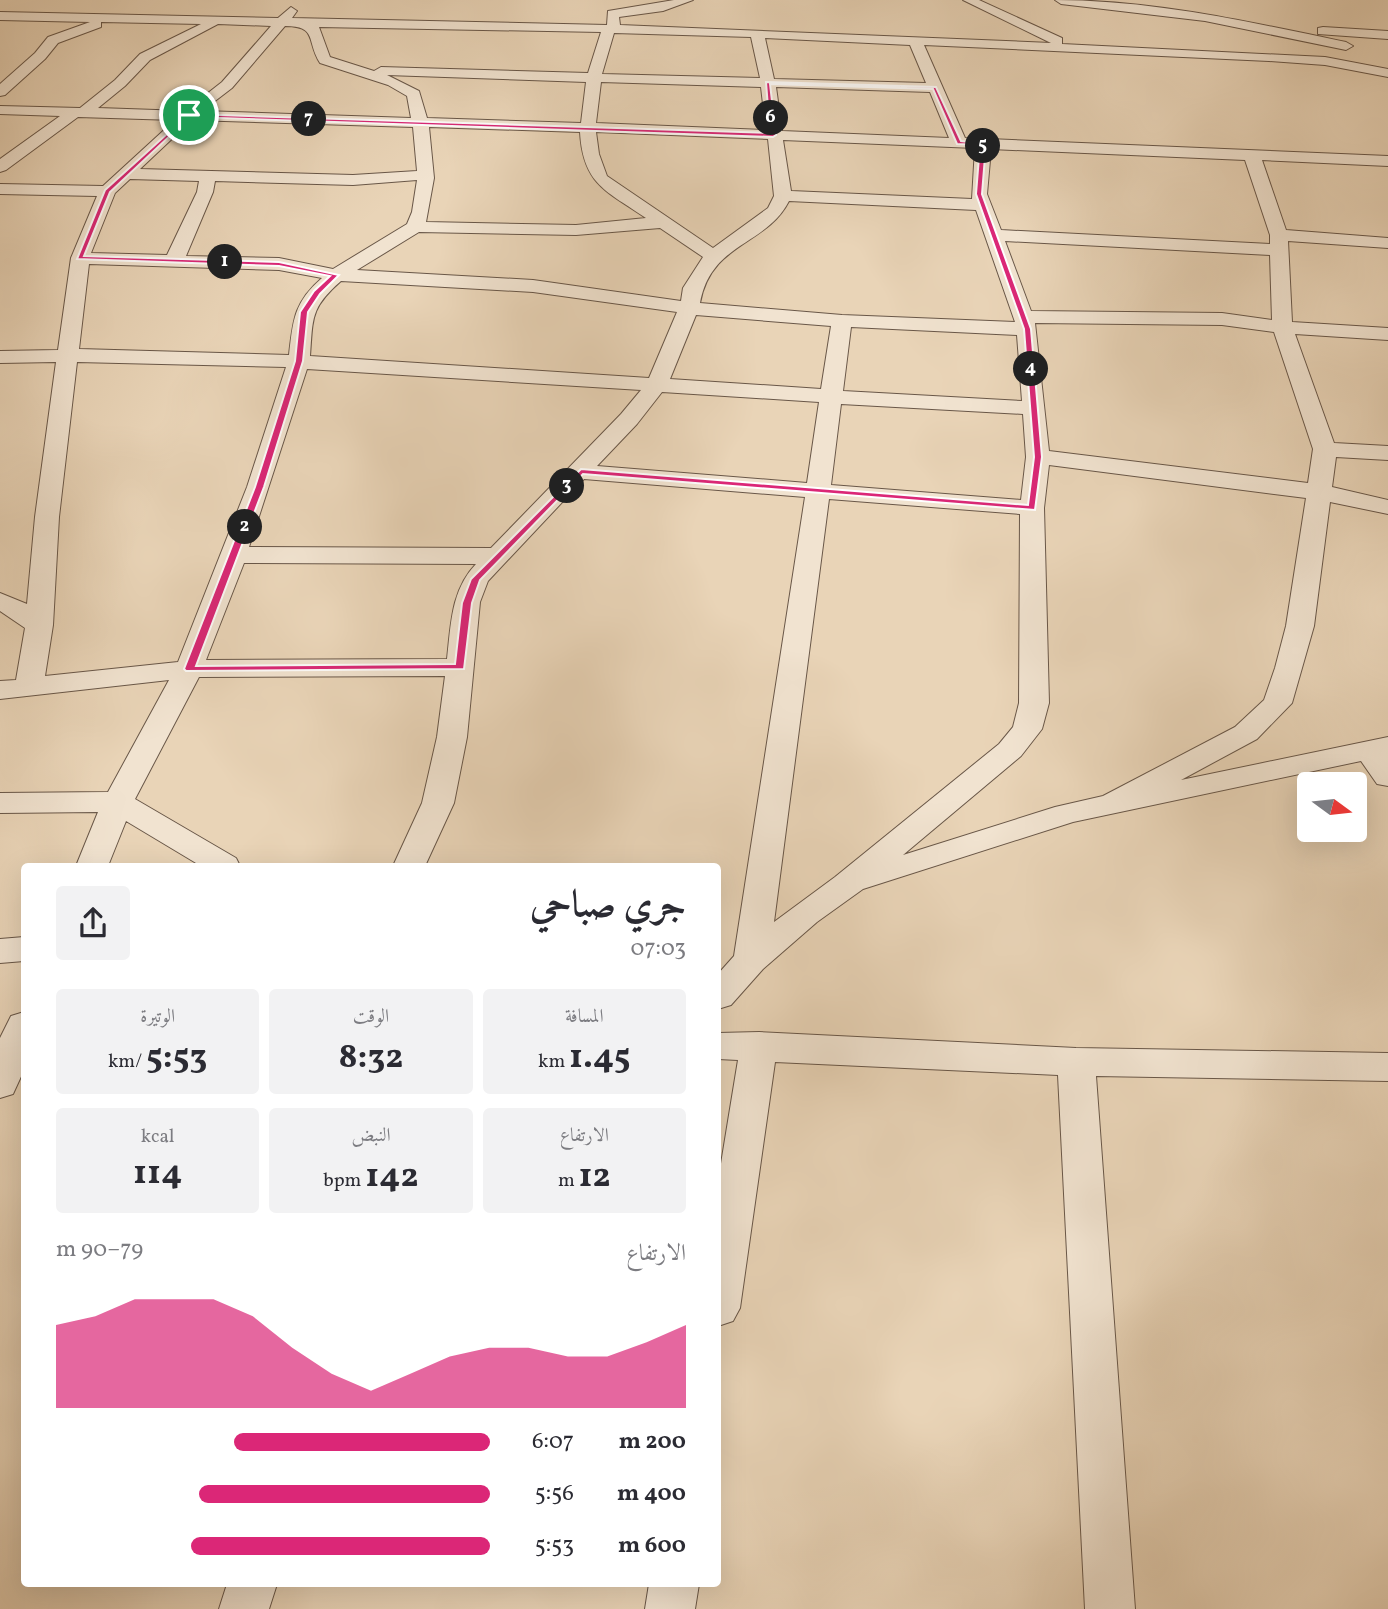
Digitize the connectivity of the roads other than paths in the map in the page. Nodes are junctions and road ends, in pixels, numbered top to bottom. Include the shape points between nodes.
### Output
1 (111, 0) edge
2 (303, 0) edge
3 (687, 0) edge
4 (969, 0) edge
5 (1061, 0) edge
6 (200, 6) dead end
7 (0, 16) edge
8 (107, 18) junction
9 (128, 18) junction
10 (185, 19) junction
11 (221, 19) junction
12 (282, 20) junction
13 (303, 21) junction
14 (1234, 22) junction
15 (607, 30) junction
16 (757, 34) junction
17 (1388, 35) edge
18 (915, 41) junction
19 (1073, 48) junction
20 (1364, 50) dead end
21 (351, 70) junction
22 (1388, 73) edge
23 (596, 76) junction
24 (768, 83) junction
25 (934, 88) junction
26 (0, 92) edge
27 (0, 110) edge
28 (78, 113) junction
29 (189, 115) junction
30 (420, 122) junction
31 (588, 127) junction
32 (773, 135) junction
33 (959, 143) junction
34 (983, 144) junction
35 (1252, 156) junction
36 (1388, 161) edge
37 (0, 167) edge
38 (124, 174) junction
39 (425, 175) junction
40 (208, 177) junction
41 (1, 191) edge
42 (107, 191) junction
43 (783, 196) junction
44 (982, 205) junction
45 (662, 222) junction
46 (415, 228) junction
47 (993, 235) junction
48 (1280, 243) junction
49 (1388, 243) edge
50 (713, 256) junction
51 (80, 258) junction
52 (174, 261) junction
53 (335, 275) junction
54 (689, 308) junction
55 (842, 321) junction
56 (1026, 323) junction
57 (1282, 327) junction
58 (1388, 334) edge
59 (68, 355) junction
60 (0, 357) edge
61 (299, 361) junction
62 (657, 384) junction
63 (830, 398) junction
64 (1035, 408) junction
65 (1325, 449) junction
66 (1388, 453) edge
67 (1038, 457) junction
68 (581, 472) junction
69 (816, 491) junction
70 (1319, 492) junction
71 (1388, 507) edge
72 (1032, 508) junction
73 (234, 555) junction
74 (497, 556) junction
75 (0, 601) edge
76 (38, 625) junction
77 (460, 667) junction
78 (189, 669) junction
79 (29, 686) junction
80 (0, 690) edge
81 (1378, 748) edge
82 (1388, 777) edge
83 (118, 802) junction
84 (0, 803) edge
85 (1114, 804) junction
86 (93, 863) edge
87 (219, 863) edge
88 (410, 863) edge
89 (847, 885) junction
90 (21, 949) edge
91 (0, 951) edge
92 (751, 960) junction
93 (721, 993) edge
94 (21, 1036) edge
95 (721, 1046) edge
96 (759, 1046) junction
97 (1076, 1062) junction
98 (1388, 1066) edge
99 (0, 1084) edge
100 (721, 1289) edge
101 (252, 1587) edge
102 (674, 1587) edge
103 (244, 1609) edge
104 (670, 1609) edge
105 (1110, 1609) edge

1 - 9 street
2 - 12 street
3 - 15 street via 614,12 614,24
4 - 19 street
5 - 14 street
6 - 10 street
7 - 8 street
8 - 9 street
8 - 26 street via 53,40
9 - 10 street
10 - 11 street
11 - 12 street
11 - 28 street via 145,57 120,83
12 - 13 street
12 - 29 street via 227,85
13 - 15 street via 454,31
13 - 21 street via 316,30 325,60
14 - 17 street
14 - 20 street
15 - 16 street
15 - 23 street
16 - 18 street
16 - 24 street
18 - 19 street
18 - 25 street
19 - 22 street via 1303,59
21 - 23 street via 437,66
21 - 30 street via 414,94
23 - 24 street
23 - 31 street
24 - 25 street
24 - 32 street
25 - 33 street
27 - 28 street
28 - 29 street
28 - 37 street
29 - 30 street
29 - 38 street
30 - 31 street
30 - 39 street
31 - 32 street
31 - 45 street via 593,168 601,179
32 - 33 street
32 - 43 street
33 - 34 street
34 - 35 street
34 - 44 street
35 - 36 street
35 - 48 street
38 - 40 street
38 - 42 street
39 - 40 street via 353,180
39 - 46 street
40 - 52 street
41 - 42 street
42 - 51 street
43 - 44 street
43 - 50 street via 775,211
44 - 47 street
45 - 46 street via 576,230
45 - 50 street
46 - 53 street
47 - 48 street
47 - 56 street
48 - 49 street
48 - 57 street
50 - 54 street via 693,288
51 - 52 street
51 - 59 street
52 - 53 street via 279,264
53 - 54 street via 533,286
53 - 61 street via 304,312
54 - 55 street
54 - 62 street
55 - 56 street
55 - 63 street
56 - 57 street via 1222,319
56 - 64 street
57 - 58 street
57 - 65 street
59 - 60 street
59 - 61 street
59 - 76 street
61 - 62 street
61 - 73 street
62 - 63 street
62 - 68 street
63 - 64 street
63 - 69 street
64 - 67 street
65 - 66 street
65 - 70 street
67 - 70 street
67 - 72 street
68 - 69 street
68 - 74 street
69 - 72 street
69 - 92 street
70 - 71 street
70 - 85 street via 1300,626 1276,703 1246,733
72 - 89 street via 1034,703 1027,729 1010,750
73 - 74 street
73 - 78 street
74 - 77 street via 476,579 467,603
75 - 76 street
76 - 79 street
77 - 78 street
77 - 88 street via 438,803
78 - 79 street
78 - 83 street
79 - 80 street
81 - 82 street
81 - 85 street
83 - 84 street
83 - 86 street
83 - 87 street
85 - 89 street via 1054,818
89 - 92 street via 804,914
90 - 91 street
92 - 93 street
94 - 99 street
95 - 96 street
96 - 97 street
96 - 100 street
97 - 98 street
97 - 105 street
101 - 103 street
102 - 104 street

